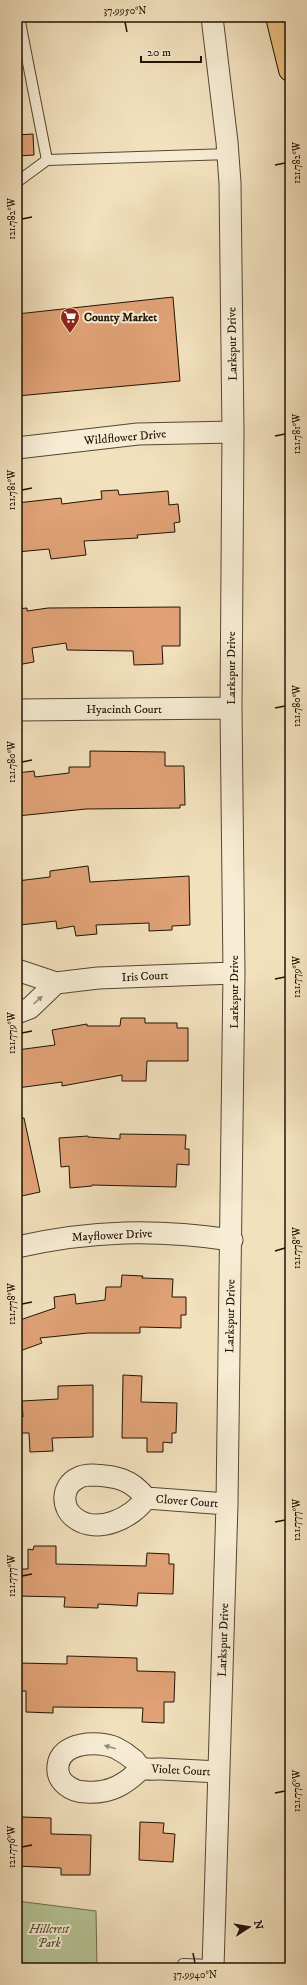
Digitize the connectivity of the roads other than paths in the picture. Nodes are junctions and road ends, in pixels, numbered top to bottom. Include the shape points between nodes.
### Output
1 (19, 17) edge
2 (212, 17) edge
3 (277, 17) edge
4 (290, 70) edge
5 (228, 154) junction
6 (47, 160) junction
7 (17, 182) edge
8 (233, 432) junction
9 (17, 448) edge
10 (231, 708) junction
11 (17, 710) edge
12 (17, 970) edge
13 (234, 973) junction
14 (56, 983) junction
15 (17, 1014) edge
16 (232, 1240) junction
17 (17, 1246) edge
18 (146, 1498) dead end
19 (227, 1504) junction
20 (142, 1768) dead end
21 (219, 1772) junction
22 (183, 1964) dead end
23 (213, 1966) edge

1 - 6 lane
2 - 5 street, Larkspur Drive
3 - 4 highway
5 - 6 lane
5 - 8 street, Larkspur Drive
6 - 7 lane
8 - 9 street, Wildflower Drive via 138,434
8 - 10 street, Larkspur Drive
10 - 11 street, Hyacinth Court
10 - 13 street, Larkspur Drive
12 - 14 street, Iris Court
13 - 14 street, Iris Court via 98,978
13 - 16 street, Larkspur Drive
15 -> 14 street via 30,1008
16 - 17 street, Mayflower Drive via 198,1235 134,1232 72,1236
16 - 19 street, Larkspur Drive
18 - 19 street, Clover Court
19 - 21 street, Larkspur Drive
20 - 21 street, Violet Court
21 - 23 street, Larkspur Drive
22 - 23 lane

